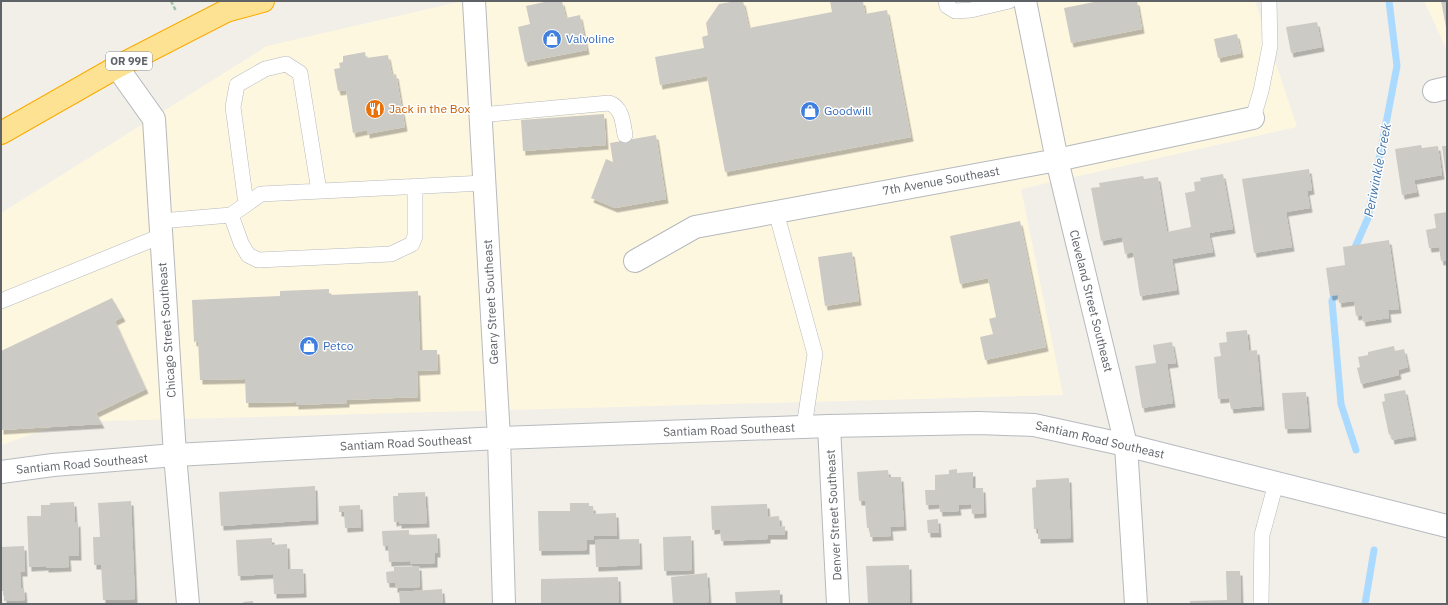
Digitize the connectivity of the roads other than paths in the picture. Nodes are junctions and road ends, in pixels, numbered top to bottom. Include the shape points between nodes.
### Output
1 (263, 1) edge
2 (474, 1) edge
3 (946, 1) edge
4 (1009, 1) edge
5 (1025, 1) edge
6 (1268, 1) edge
7 (117, 67) junction
8 (480, 115) junction
9 (1254, 118) joint
10 (1, 133) edge
11 (625, 135) dead end
12 (1057, 160) junction
13 (484, 183) junction
14 (415, 186) junction
15 (319, 191) junction
16 (246, 204) junction
17 (776, 212) junction
18 (231, 215) junction
19 (161, 229) junction
20 (635, 261) dead end
21 (1, 301) edge
22 (829, 426) junction
23 (804, 427) junction
24 (499, 438) junction
25 (1126, 445) junction
26 (175, 455) junction
27 (1, 472) edge
28 (1276, 483) junction
29 (1447, 526) edge
30 (188, 604) edge
31 (504, 604) edge
32 (838, 604) edge
33 (1136, 604) edge
34 (1261, 604) edge

1 - 7 highway, OR 99E via 226,12
2 - 8 street, Geary Street Southeast
3 - 4 lane via 947,6 955,11
5 - 12 street, Cleveland Street Southeast
6 - 9 lane via 1270,46
7 - 10 highway, OR 99E
7 - 19 street, Chicago Street Southeast via 154,119
8 - 11 lane via 609,103 615,105 620,113
8 - 13 street, Geary Street Southeast
9 - 12 street, 7th Avenue Southeast
12 - 17 street, 7th Avenue Southeast
12 - 25 street, Cleveland Street Southeast
13 - 14 lane
13 - 24 street, Geary Street Southeast
14 - 15 lane
14 - 18 lane via 412,244 391,254 258,260 248,255 241,244
15 - 16 lane via 261,194
15 - 16 lane via 300,73 286,64 265,69 237,85 234,107
16 - 18 lane
17 - 20 street, 7th Avenue Southeast via 695,227
17 - 23 lane via 815,354
18 - 19 lane
19 - 21 lane
19 - 26 street, Chicago Street Southeast
22 - 23 street, Santiam Road Southeast
22 - 25 street, Santiam Road Southeast via 979,423 1034,425
22 - 32 street, Denver Street Southeast
23 - 24 street, Santiam Road Southeast
24 - 26 street, Santiam Road Southeast
24 - 31 street, Geary Street Southeast
25 - 28 street, Santiam Road Southeast
25 - 33 street, Cleveland Street Southeast
26 - 27 street, Santiam Road Southeast via 53,464
26 - 30 street, Chicago Street Southeast
28 - 29 street, Santiam Road Southeast
28 - 34 lane via 1262,535

